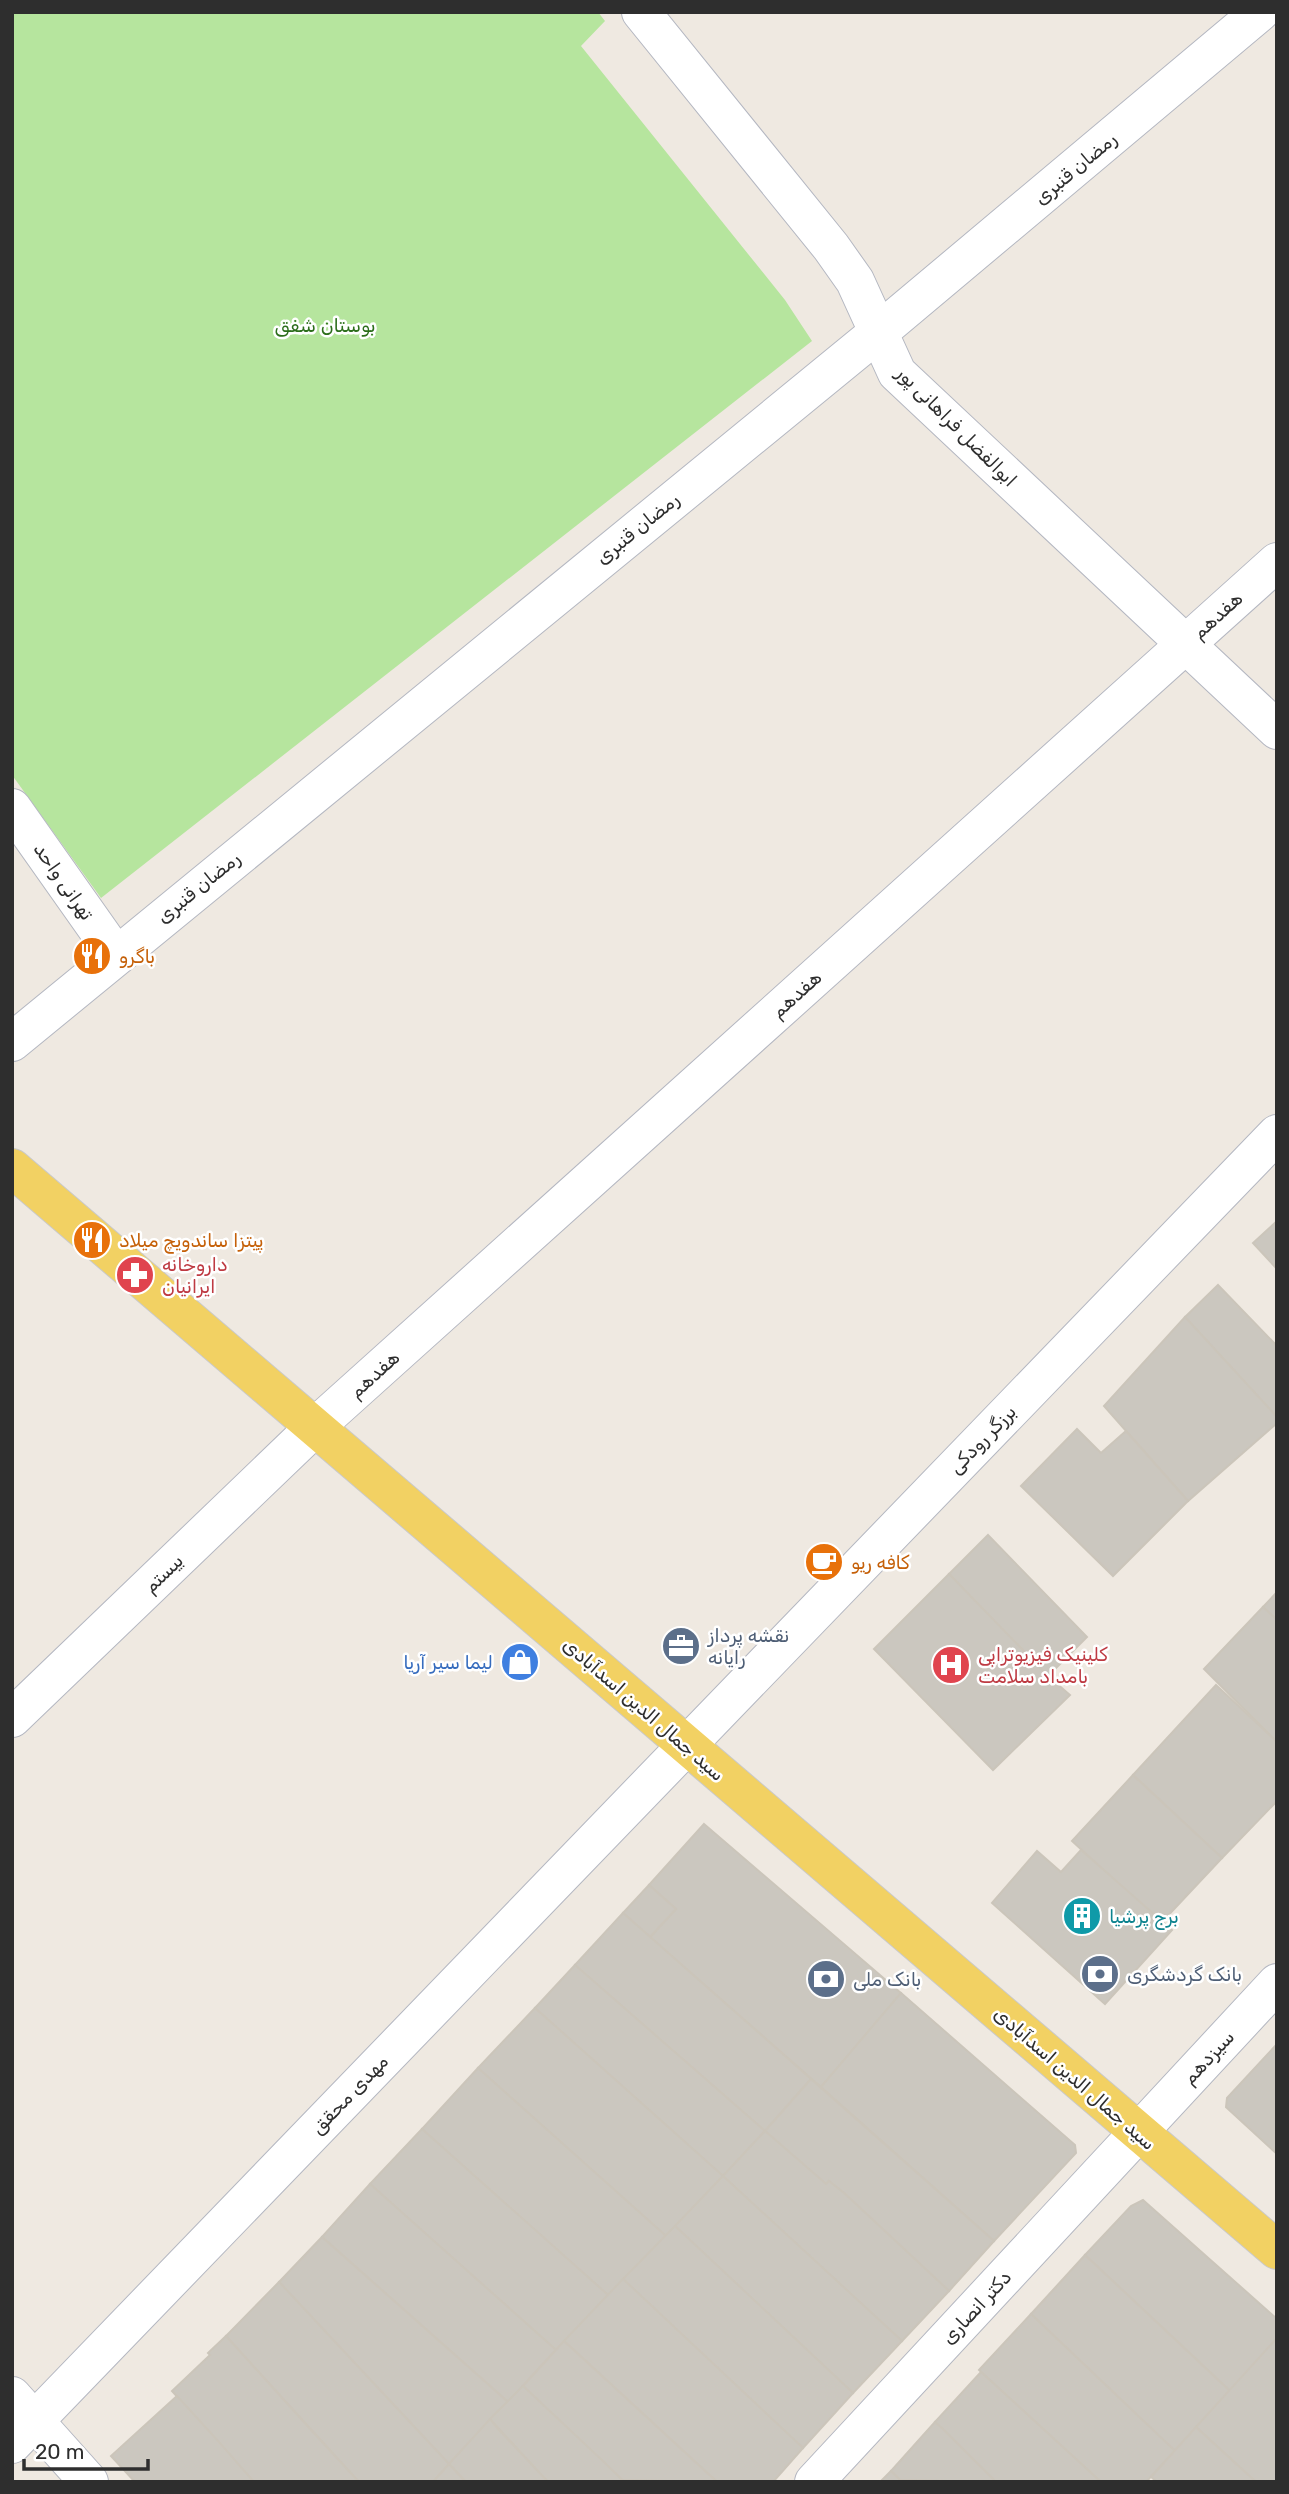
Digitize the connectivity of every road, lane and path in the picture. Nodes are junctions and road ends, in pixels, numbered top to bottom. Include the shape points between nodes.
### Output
1 (640, 12) edge
2 (1260, 12) edge
3 (880, 331) junction
4 (1277, 562) edge
5 (1185, 644) junction
6 (1277, 730) edge
7 (12, 808) edge
8 (116, 954) junction
9 (12, 1042) edge
10 (1277, 1134) edge
11 (12, 1168) edge
12 (315, 1427) junction
13 (12, 1718) edge
14 (687, 1745) junction
15 (1277, 1983) edge
16 (1139, 2132) junction
17 (1277, 2250) edge
18 (20, 2420) edge
19 (89, 2482) edge
20 (814, 2482) edge

1 - 3 street, ابوالفضل فراهانی پور via 831,247 855,281
2 - 3 street, رمضان قنبری
3 - 5 street, ابوالفضل فراهانی پور via 897,373
3 - 8 street, رمضان قنبری
4 - 5 street, هفدهم
5 - 6 street, ابوالفضل فراهانی پور
5 - 12 street, هفدهم
7 - 8 street, تهرانی واحد
8 - 9 street, رمضان قنبری
10 - 14 street, برزگر رودکی
11 - 12 main road, سید جمال الدین اسدآبادی
12 - 13 street, بیستم
12 - 14 main road, سید جمال الدین اسدآبادی
14 - 16 main road, سید جمال الدین اسدآبادی
14 - 18 street, مهدی محقق
15 - 16 street, سیزدهم
16 - 17 main road, سید جمال الدین اسدآبادی
16 - 20 street, دکتر انصاری
18 - 19 street

